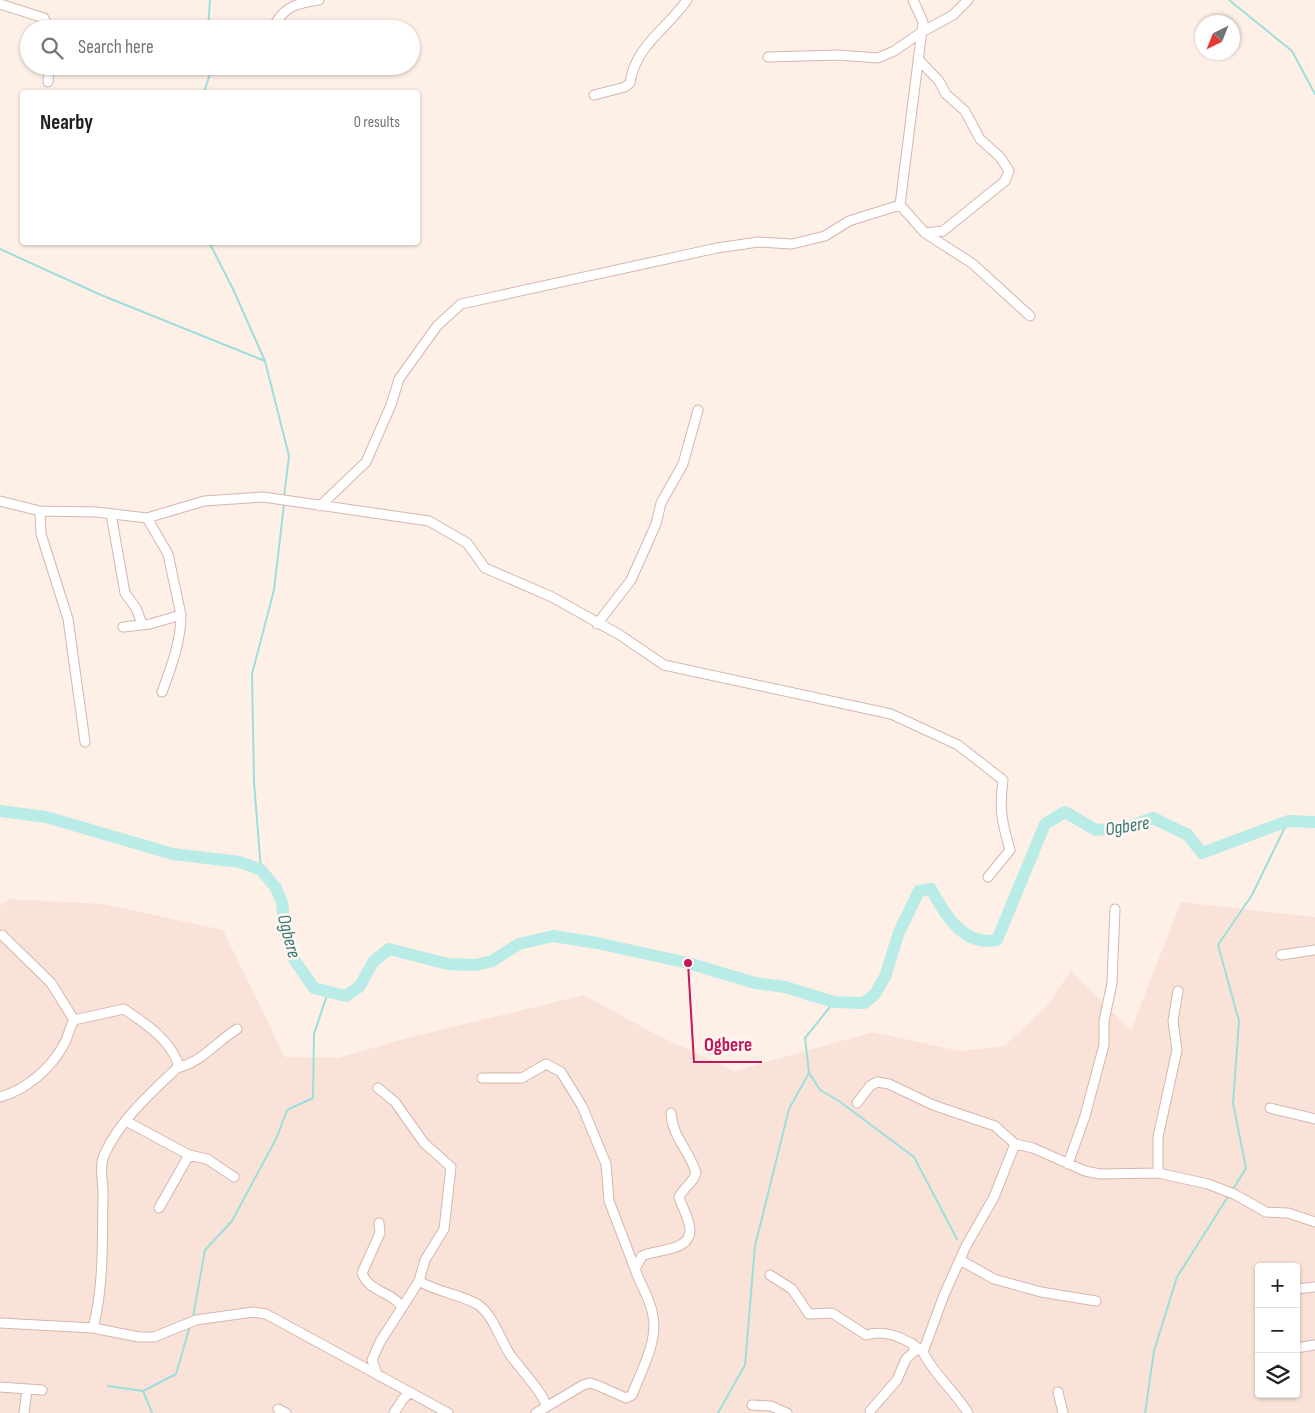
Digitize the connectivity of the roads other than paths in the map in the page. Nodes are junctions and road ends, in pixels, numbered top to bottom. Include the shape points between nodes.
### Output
1 (319, 0) edge
2 (687, 0) edge
3 (913, 0) edge
4 (968, 0) edge
5 (0, 4) edge
6 (45, 20) edge
7 (277, 20) edge
8 (922, 32) junction
9 (768, 57) dead end
10 (918, 59) junction
11 (48, 75) edge
12 (48, 82) dead end
13 (594, 95) dead end
14 (900, 205) junction
15 (925, 233) junction
16 (1030, 316) dead end
17 (698, 410) dead end
18 (0, 501) edge
19 (320, 506) junction
20 (40, 511) junction
21 (112, 514) junction
22 (147, 518) junction
23 (181, 615) junction
24 (142, 624) junction
25 (597, 624) junction
26 (123, 627) dead end
27 (162, 692) dead end
28 (85, 742) dead end
29 (988, 877) dead end
30 (1115, 909) dead end
31 (2, 935) dead end
32 (1315, 950) edge
33 (1281, 955) dead end
34 (1178, 991) dead end
35 (74, 1020) junction
36 (237, 1029) dead end
37 (177, 1068) junction
38 (482, 1078) dead end
39 (378, 1088) dead end
40 (0, 1097) edge
41 (857, 1103) dead end
42 (1270, 1108) dead end
43 (671, 1113) dead end
44 (1315, 1119) edge
45 (126, 1121) junction
46 (1015, 1144) junction
47 (189, 1155) junction
48 (1068, 1164) junction
49 (1158, 1173) junction
50 (234, 1177) dead end
51 (159, 1208) dead end
52 (1315, 1222) edge
53 (379, 1223) dead end
54 (960, 1260) junction
55 (635, 1269) junction
56 (770, 1275) dead end
57 (419, 1281) junction
58 (1315, 1287) edge
59 (1300, 1289) edge
60 (1096, 1301) dead end
61 (402, 1307) junction
62 (0, 1323) edge
63 (93, 1328) junction
64 (912, 1343) junction
65 (1315, 1345) edge
66 (1300, 1347) edge
67 (923, 1352) junction
68 (377, 1374) junction
69 (0, 1387) edge
70 (27, 1390) junction
71 (42, 1390) dead end
72 (410, 1392) junction
73 (1058, 1392) dead end
74 (752, 1405) dead end
75 (546, 1406) junction
76 (870, 1412) dead end
77 (24, 1413) edge
78 (394, 1413) edge
79 (448, 1413) edge
80 (536, 1413) edge
81 (787, 1413) edge
82 (968, 1413) edge
83 (1062, 1413) edge

1 - 7 street via 300,2 281,13
2 - 13 street via 642,50 632,70 630,83
3 - 8 street via 923,22
4 - 8 street via 953,15
5 - 6 street
8 - 9 street via 878,58 838,55
8 - 10 street
10 - 14 street
10 - 15 street via 939,81 946,94 965,111 980,139 1000,157 1009,171 1005,181 943,231
11 - 12 street
14 - 15 street
14 - 19 street via 849,221 825,236 792,244 758,242 717,248 461,304 437,326 400,379 366,462
15 - 16 street via 973,264
17 - 25 street via 683,464 660,503 656,524 631,580
18 - 20 street
19 - 22 street via 264,497 237,497 204,501
19 - 25 street via 430,521 467,543 484,568 552,598
20 - 21 street
20 - 28 street via 41,534 68,618
21 - 22 street
21 - 24 street via 125,593
22 - 23 street via 168,554
23 - 24 street
23 - 27 street via 182,624
24 - 26 street
25 - 29 street via 664,664 891,714 958,745 1003,780 1001,817 1010,850
30 - 48 street via 1112,983 1104,1021 1104,1045
31 - 35 street via 51,983
32 - 33 street
34 - 49 street via 1173,1022 1177,1050 1158,1137
35 - 37 street via 124,1009 171,1046
35 - 40 street via 63,1046 44,1072 22,1088
36 - 37 street via 196,1060
37 - 45 street
38 - 55 street via 522,1078 546,1064 561,1072 582,1106 606,1164 609,1201
39 - 57 street via 395,1102 424,1143 451,1167 444,1229 426,1260
41 - 46 street via 870,1086 877,1082 889,1084 933,1105 995,1126
42 - 44 street
43 - 55 street via 671,1126 696,1173 679,1197 690,1229 689,1236 681,1245 642,1256
45 - 47 street
45 - 63 street via 101,1166 101,1282
46 - 48 street via 1033,1148
46 - 54 street via 994,1198
47 - 50 street via 207,1159
47 - 51 street
48 - 49 street via 1100,1174
49 - 52 street via 1208,1184 1266,1212
53 - 61 street via 380,1233 362,1272 368,1285 391,1296
54 - 60 street via 994,1279 1040,1292
54 - 67 street
55 - 75 street via 654,1316 654,1327 651,1346 632,1394 626,1398 590,1383
56 - 64 street via 792,1289 809,1314 832,1312 866,1335 875,1332
57 - 61 street
57 - 75 street via 484,1310 511,1355 544,1397
58 - 59 street
61 - 68 street via 372,1360
62 - 63 street
63 - 68 street via 154,1337 196,1320 253,1312 266,1314
64 - 67 street
64 - 76 street via 915,1351 906,1359 897,1380
65 - 66 street
67 - 82 street via 930,1367 958,1396
68 - 72 street
69 - 70 street
70 - 71 street
70 - 77 street
72 - 78 street
72 - 79 street
73 - 83 street
74 - 81 street via 771,1406
75 - 80 street

